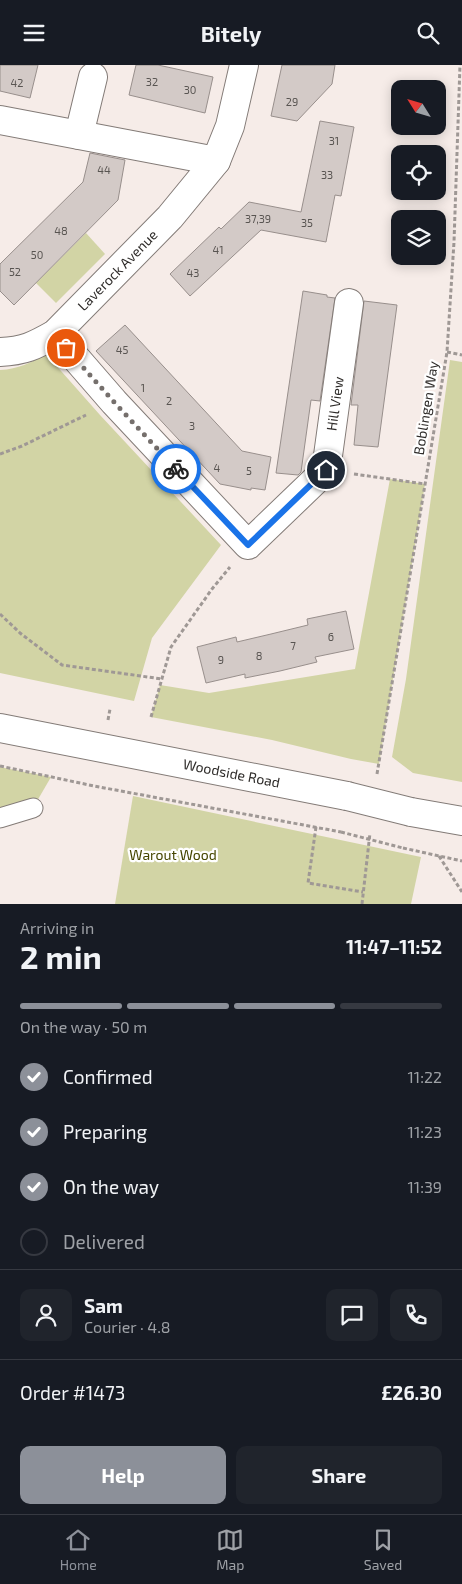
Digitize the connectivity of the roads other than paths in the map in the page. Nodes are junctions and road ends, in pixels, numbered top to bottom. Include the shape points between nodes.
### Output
1 (244, 65) edge
2 (94, 77) dead end
3 (0, 120) edge
4 (79, 135) junction
5 (216, 161) junction
6 (349, 303) dead end
7 (54, 334) junction
8 (0, 352) edge
9 (0, 727) edge
10 (33, 808) dead end
11 (0, 818) edge
12 (462, 821) edge

1 - 5 street, Laverock Avenue via 230,126
2 - 4 street
3 - 4 street
4 - 5 street
5 - 7 street, Laverock Avenue via 170,217
6 - 7 street, Hill View via 326,470 248,545
7 - 8 street, Laverock Avenue via 18,351
9 - 12 street, Woodside Road, bridge
10 - 11 lane

